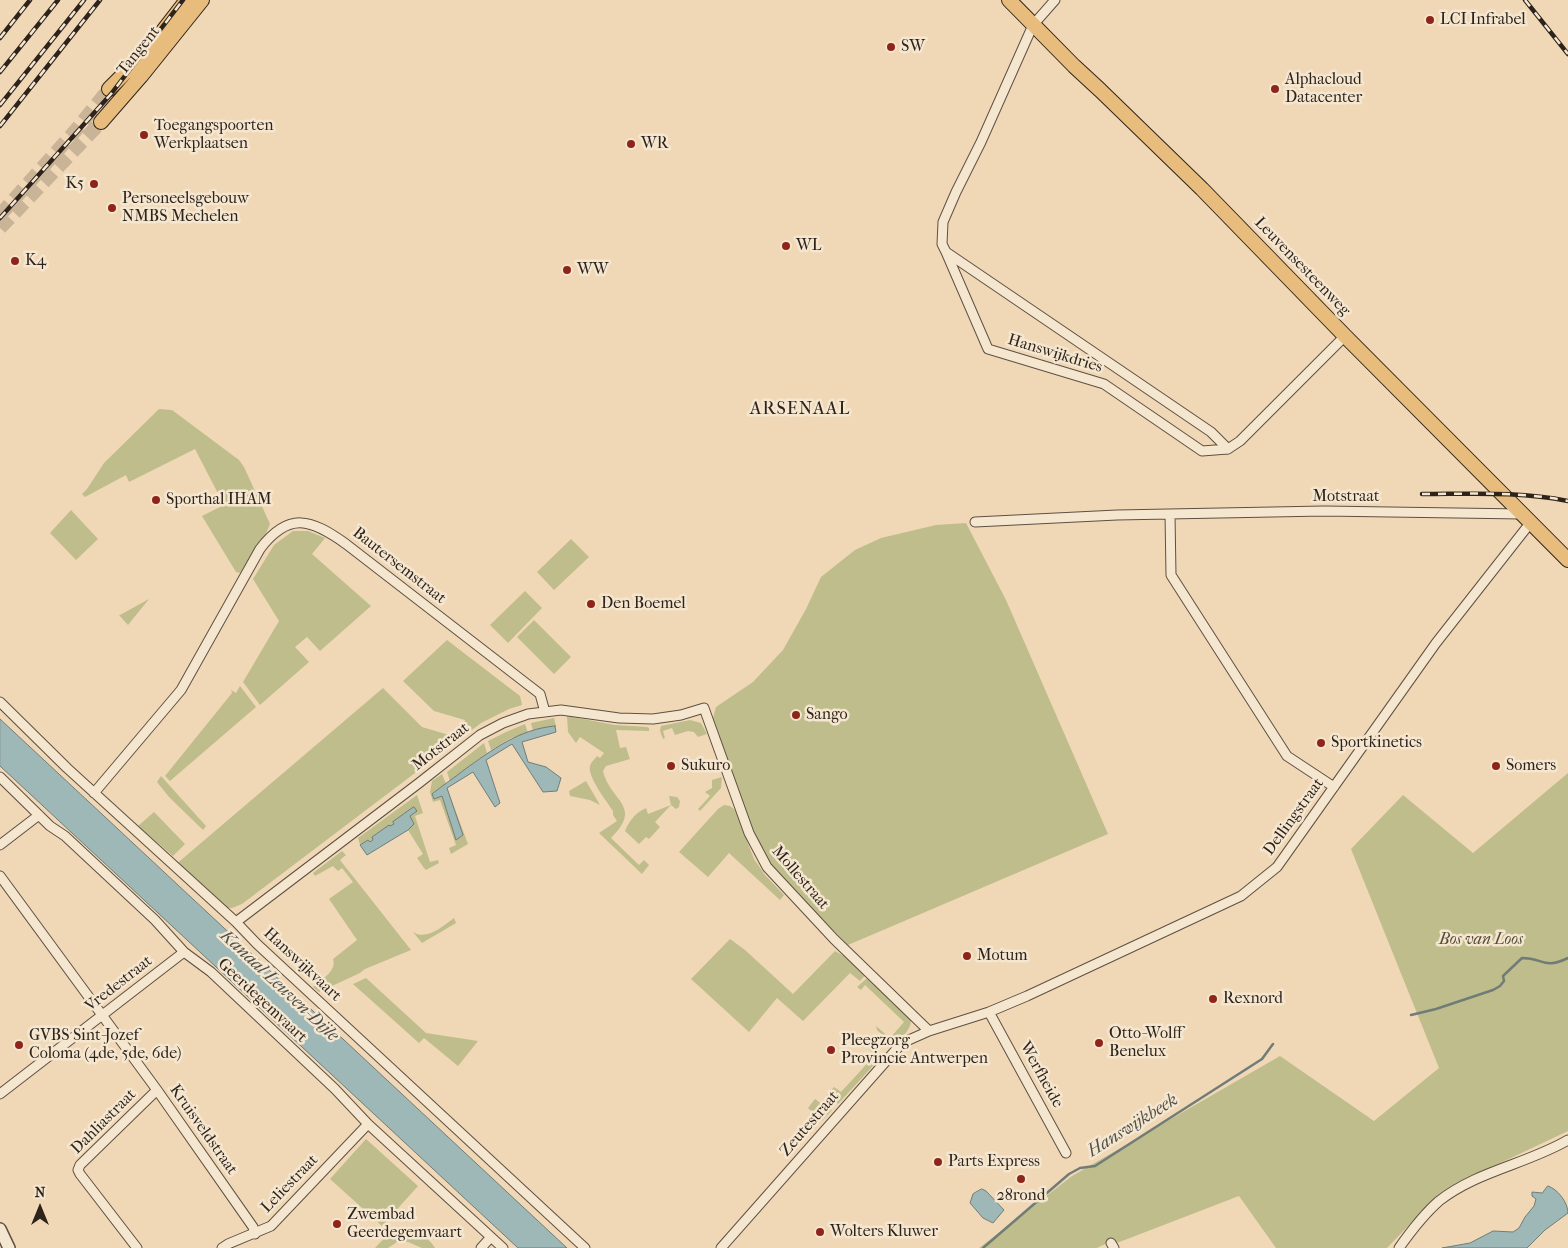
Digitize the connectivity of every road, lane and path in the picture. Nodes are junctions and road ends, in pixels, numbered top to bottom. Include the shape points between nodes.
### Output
1 (187, 0) edge
2 (202, 0) edge
3 (1009, 0) edge
4 (1055, 0) edge
5 (1033, 25) junction
6 (108, 89) tunnel mouth
7 (101, 122) tunnel mouth
8 (946, 252) junction
9 (1345, 336) junction
10 (1228, 449) junction
11 (1170, 514) junction
12 (1527, 518) junction
13 (975, 522) dead end
14 (1568, 560) edge
15 (0, 702) edge
16 (704, 708) joint
17 (545, 712) junction
18 (0, 777) edge
19 (1334, 787) junction
20 (94, 793) junction
21 (39, 815) junction
22 (0, 846) edge
23 (0, 876) edge
24 (236, 922) junction
25 (184, 952) junction
26 (989, 1012) junction
27 (102, 1016) junction
28 (929, 1031) junction
29 (157, 1090) junction
30 (0, 1094) edge
31 (368, 1124) junction
32 (1568, 1140) edge
33 (1066, 1153) dead end
34 (0, 1229) edge
35 (255, 1234) junction
36 (491, 1237) junction
37 (222, 1247) edge
38 (9, 1248) edge
39 (137, 1248) edge
40 (481, 1248) edge
41 (503, 1248) edge
42 (585, 1248) edge
43 (721, 1248) edge
44 (1399, 1248) edge

1 - 6 main road, Tangent via 149,49
2 - 7 main road, Tangent
3 - 5 main road, Leuvensesteenweg
4 - 5 street, Hanswijkdries
5 - 8 street, Hanswijkdries via 943,222 942,244
5 - 9 main road, Leuvensesteenweg via 1202,189
8 - 10 street, Hanswijkdries via 1211,432
8 - 10 street, Hanswijkdries via 988,349 1104,384 1202,451
9 - 10 street via 1240,441
9 - 12 main road, Leuvensesteenweg
11 - 12 street, Motstraat via 1324,511
11 - 13 street, Motstraat
11 - 19 street via 1171,575 1287,756
12 - 14 main road, Leuvensesteenweg
12 - 19 street, Dellingstraat
15 - 20 street, Hanswijkvaart
16 - 17 street, Motstraat via 681,716 653,719 561,710
16 - 28 street, Mollestraat via 748,833 767,867 834,940
17 - 20 street, Bautersemstraat via 540,694 346,544 310,523 292,524 268,540 181,690
17 - 24 street, Motstraat via 503,722 480,735
18 - 21 street, Geerdegemvaart
19 - 26 street, Dellingstraat via 1277,867 1241,896
20 - 24 street, Hanswijkvaart
21 - 22 street
21 - 25 street, Geerdegemvaart via 155,920
23 - 27 street, Kruisveldstraat
24 - 42 street, Hanswijkvaart
25 - 27 street, Vredestraat
25 - 31 street, Geerdegemvaart via 211,972
26 - 28 street, Dellingstraat
26 - 33 street, Werfheide
27 - 29 street, Kruisveldstraat
27 - 30 street, Vredestraat
28 - 43 street, Zeutestraat via 902,1043
29 - 35 street, Kruisveldstraat
29 - 39 street, Dahliastraat via 78,1170
31 - 35 street, Leliestraat via 271,1226
31 - 36 street, Geerdegemvaart
32 - 44 street via 1450,1193 1424,1215
34 - 38 street
35 - 37 street, Leliestraat
36 - 40 street
36 - 41 street, Geerdegemvaart

